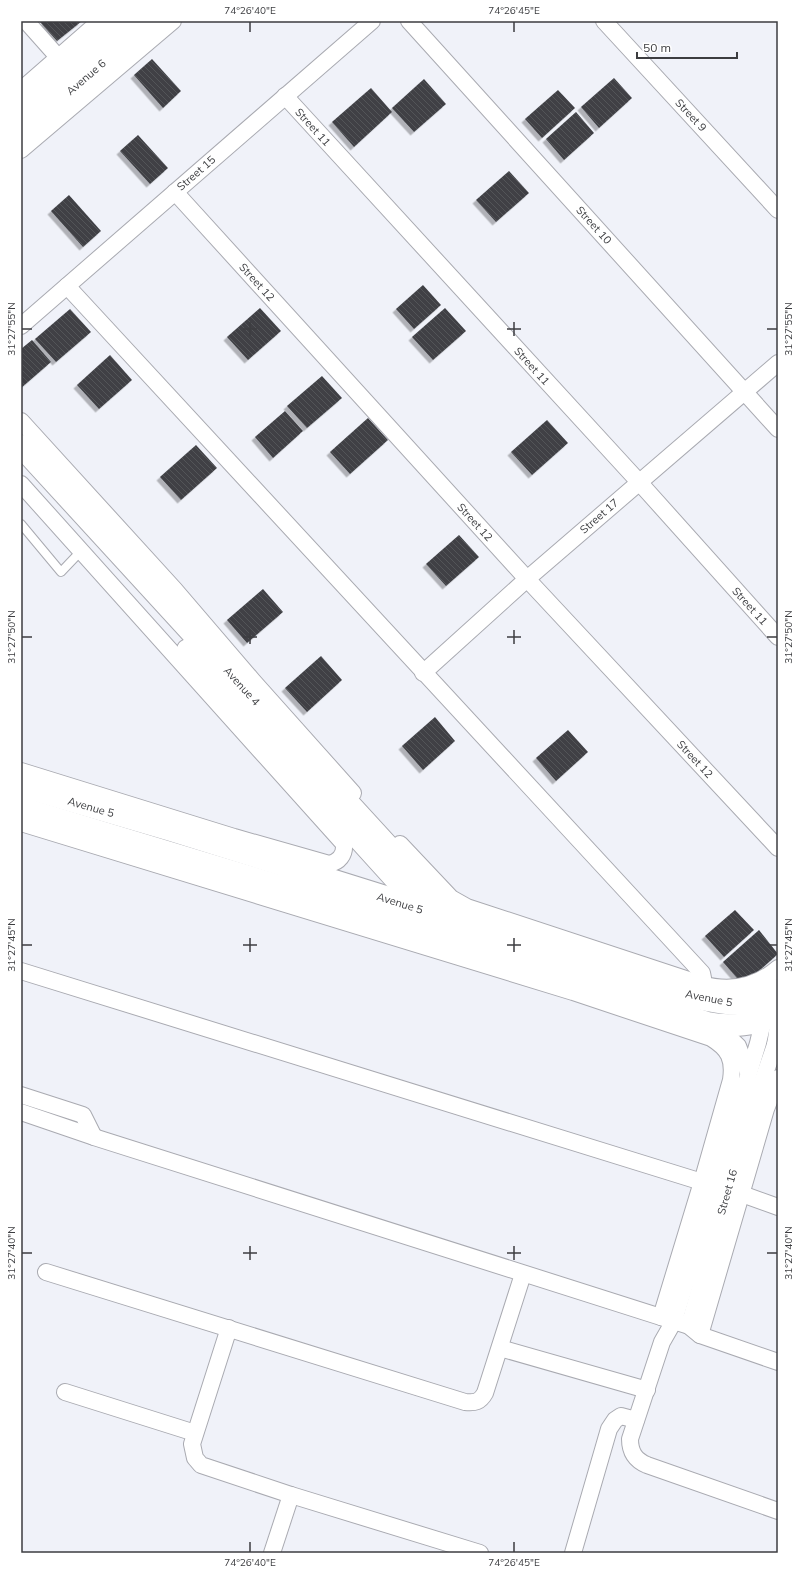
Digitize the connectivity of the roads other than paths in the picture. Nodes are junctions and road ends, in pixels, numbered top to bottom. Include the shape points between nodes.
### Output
1 (26, 21) edge
2 (100, 21) edge
3 (124, 21) edge
4 (150, 21) edge
5 (173, 21) edge
6 (372, 21) edge
7 (409, 21) edge
8 (604, 21) edge
9 (58, 57) junction
10 (21, 90) edge
11 (285, 96) junction
12 (21, 109) edge
13 (21, 132) edge
14 (21, 150) edge
15 (175, 192) junction
16 (778, 210) edge
17 (67, 286) junction
18 (21, 326) edge
19 (778, 364) edge
20 (745, 392) junction
21 (21, 421) edge
22 (778, 429) edge
23 (21, 446) edge
24 (21, 464) edge
25 (639, 482) junction
26 (21, 484) edge
27 (21, 524) edge
28 (81, 551) junction
29 (527, 579) junction
30 (778, 638) edge
31 (424, 673) junction
32 (21, 771) edge
33 (21, 786) edge
34 (21, 808) edge
35 (21, 823) edge
36 (778, 848) edge
37 (414, 917) junction
38 (440, 925) junction
39 (778, 968) edge
40 (21, 971) edge
41 (581, 971) junction
42 (701, 984) junction
43 (770, 1006) edge
44 (716, 1025) junction
45 (776, 1043) edge
46 (748, 1072) junction
47 (778, 1078) edge
48 (21, 1095) edge
49 (21, 1112) edge
50 (94, 1137) junction
51 (722, 1187) junction
52 (778, 1206) edge
53 (46, 1272) dead end
54 (523, 1274) junction
55 (667, 1319) junction
56 (229, 1328) junction
57 (694, 1331) junction
58 (500, 1348) junction
59 (778, 1362) edge
60 (647, 1390) junction
61 (65, 1392) dead end
62 (636, 1420) junction
63 (195, 1433) junction
64 (291, 1495) junction
65 (778, 1511) edge
66 (272, 1553) edge
67 (480, 1553) edge
68 (573, 1553) edge

1 - 9 street
2 - 9 street
3 - 12 main road, Avenue 6
4 - 13 main road, Avenue 6
5 - 14 street
6 - 11 street, Street 15
7 - 20 street, Street 10
8 - 16 street, Street 9
9 - 10 street
11 - 15 street, Street 15
11 - 25 street, Street 11
15 - 17 street, Street 15
15 - 29 street, Street 12
17 - 18 street, Street 15
17 - 31 street
19 - 20 street, Street 17
20 - 22 street, Street 10
20 - 25 street, Street 17
21 - 42 street via 175,590 376,819 451,898 492,916
23 - 38 main road, Avenue 4 via 437,900 441,905
24 - 37 main road, Avenue 4 via 411,896 415,901
25 - 29 street, Street 17
25 - 30 street, Street 11
26 - 28 street
27 - 28 lane via 61,572
28 - 32 street via 344,844 343,854 340,859 329,864
29 - 31 street, Street 17
29 - 36 street, Street 12
31 - 42 street via 702,973
33 - 37 main road, Avenue 5 via 178,833
34 - 37 main road, Avenue 5
35 - 51 street via 558,988 711,1038 722,1044 733,1068
37 - 38 main road, Avenue 5
38 - 41 main road, Avenue 5
39 - 42 street via 763,979 739,988
40 - 51 street
41 - 43 main road, Avenue 5 via 698,998
41 - 44 main road, Avenue 5
43 - 44 main road, Avenue 5 via 743,1024
43 - 45 street via 778,1031
43 - 46 street, Street 16
44 - 46 street via 738,1046
45 - 51 street, Street 16
46 - 51 street, Street 16
47 - 51 street via 766,1109
48 - 50 street via 83,1115
49 - 50 street
50 - 54 street
51 - 52 street
51 - 55 street
51 - 57 street, Street 16
53 - 56 street
54 - 55 street
54 - 58 street
55 - 57 street
55 - 60 street
56 - 58 street via 473,1403 480,1400 485,1393
56 - 63 street
57 - 59 street
58 - 60 street
60 - 62 street
61 - 63 street
62 - 65 street via 630,1447 640,1462
62 - 68 street via 621,1416 609,1429
63 - 64 street via 193,1452 201,1465
64 - 66 street
64 - 67 street

